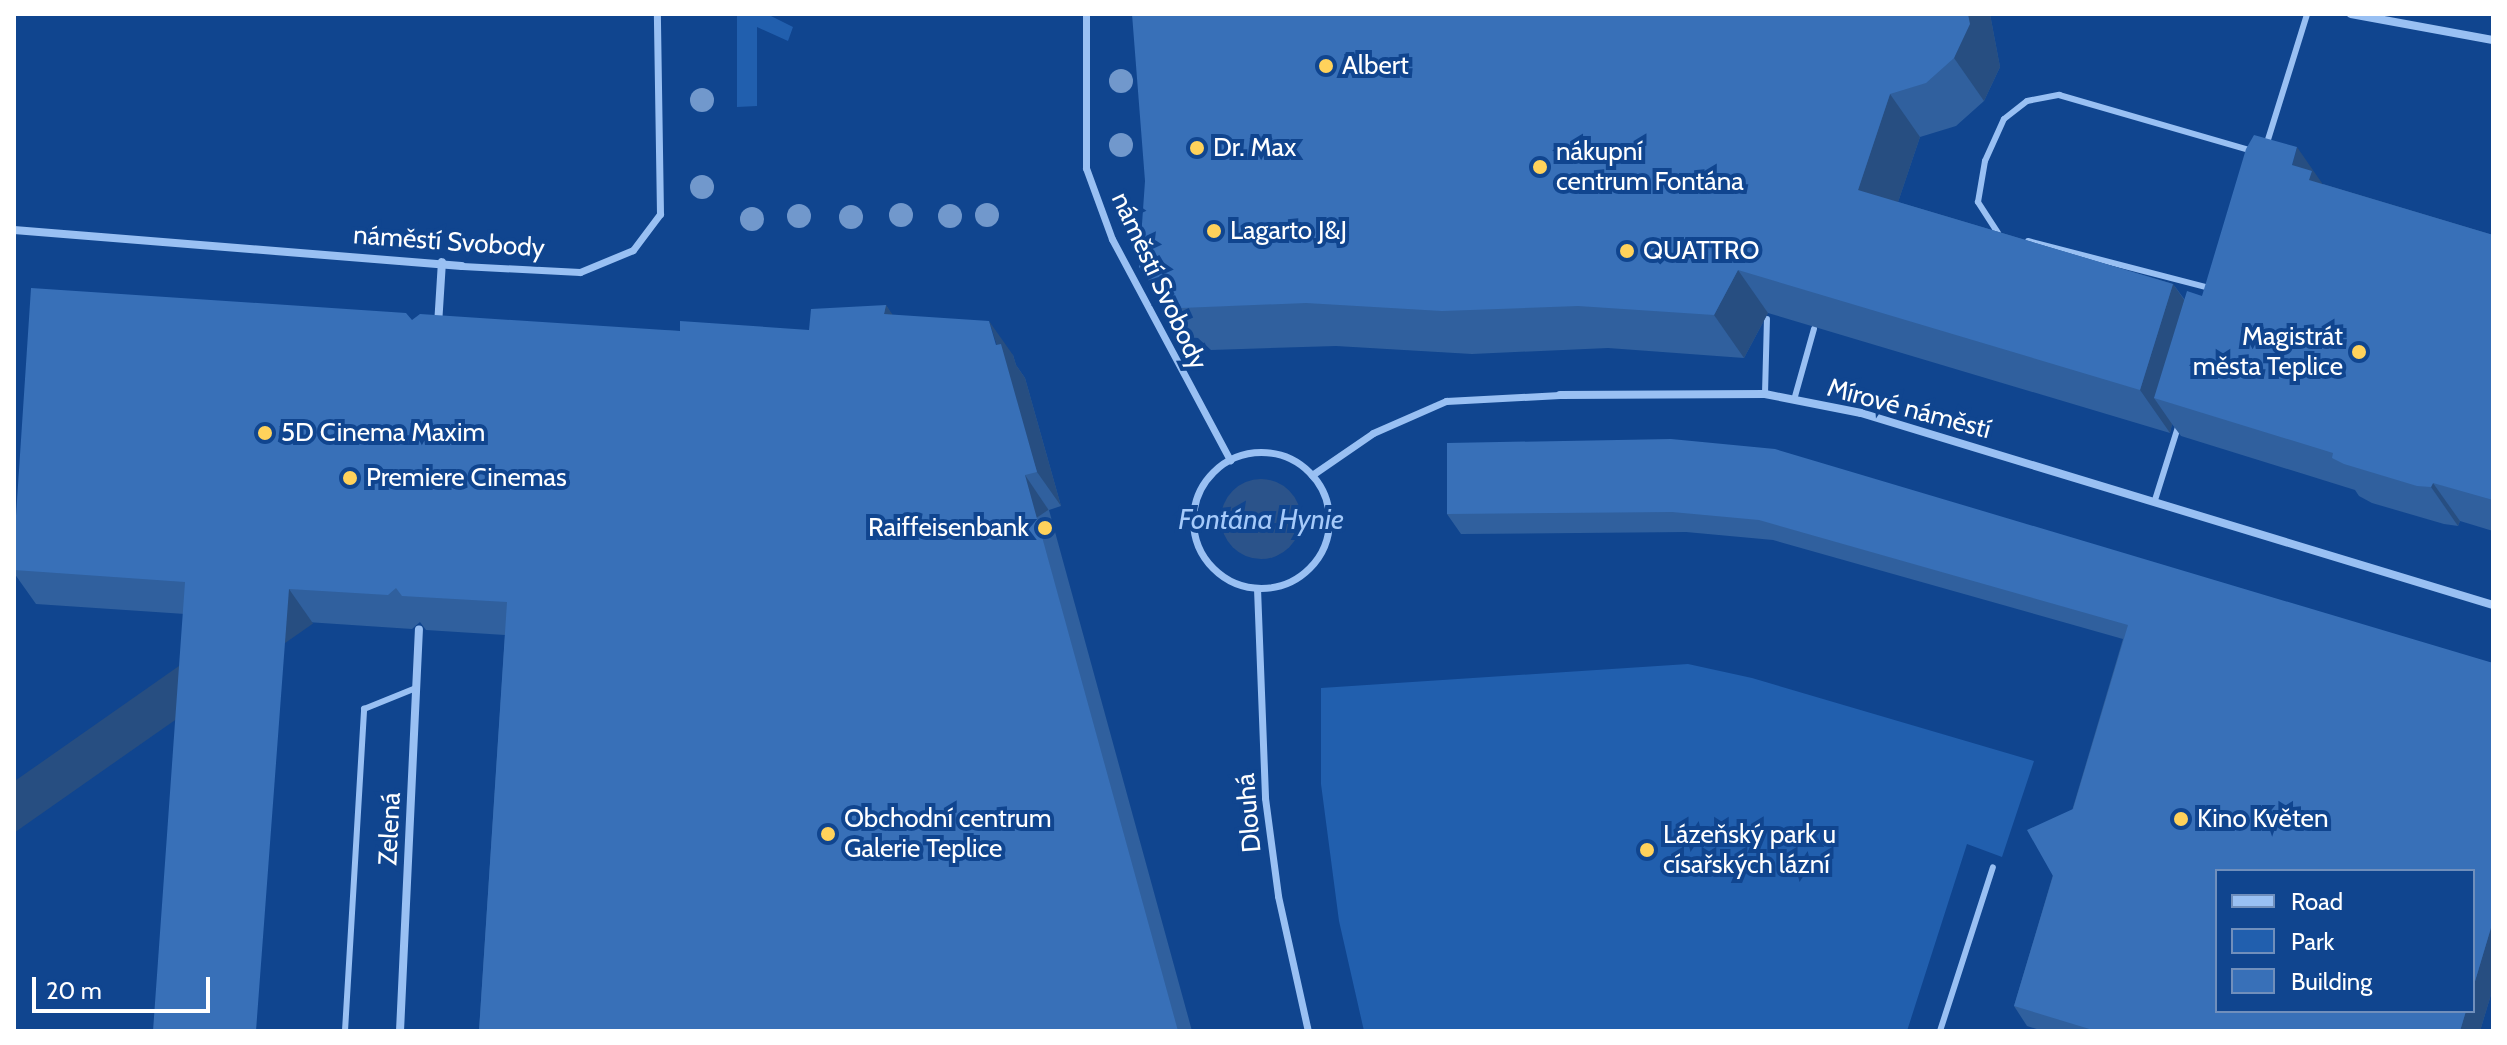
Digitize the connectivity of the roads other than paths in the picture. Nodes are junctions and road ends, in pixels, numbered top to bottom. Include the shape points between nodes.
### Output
1 (657, 14) edge
2 (1086, 14) edge
3 (2307, 14) edge
4 (2351, 14) edge
5 (2493, 40) edge
6 (14, 230) edge
7 (2008, 236) edge
8 (2024, 239) edge
9 (442, 262) junction
10 (462, 266) joint
11 (2221, 291) edge
12 (1767, 319) edge
13 (1814, 329) edge
14 (438, 333) edge
15 (1765, 394) junction
16 (1560, 395) joint
17 (1794, 400) junction
18 (2183, 411) edge
19 (1230, 460) junction
20 (1312, 475) junction
21 (2155, 500) junction
22 (1257, 588) junction
23 (2493, 605) edge
24 (419, 629) edge
25 (416, 688) junction
26 (1993, 867) dead end
27 (345, 1031) edge
28 (400, 1031) edge
29 (1308, 1031) edge
30 (1940, 1031) edge

1 - 10 street, náměstí Svobody via 660,214 633,250 580,272
2 - 19 street, náměstí Svobody via 1086,168 1112,239
3 - 7 lane via 2264,154 2059,95 2027,101 2004,119 1985,161 1978,202 1993,232
4 - 5 street
6 - 9 street, náměstí Svobody
8 - 11 lane
9 - 10 street, náměstí Svobody
9 - 14 street
12 - 15 lane
13 - 17 lane
15 - 16 street, Mírové náměstí
15 - 17 street, Mírové náměstí
16 - 20 street, Mírové náměstí via 1446,401 1373,433
17 - 21 street, Mírové náměstí via 1861,413
18 - 21 lane
19 - 20 street via 1273,453
19 - 22 street via 1199,492 1194,536 1206,562 1229,581
20 - 22 street via 1328,517 1321,550 1300,576
21 - 23 street, Mírové náměstí
22 - 29 street, Dlouhá via 1265,798 1278,896
24 - 25 street, Zelená
25 - 27 lane via 364,709
25 - 28 street, Zelená
26 - 30 lane

